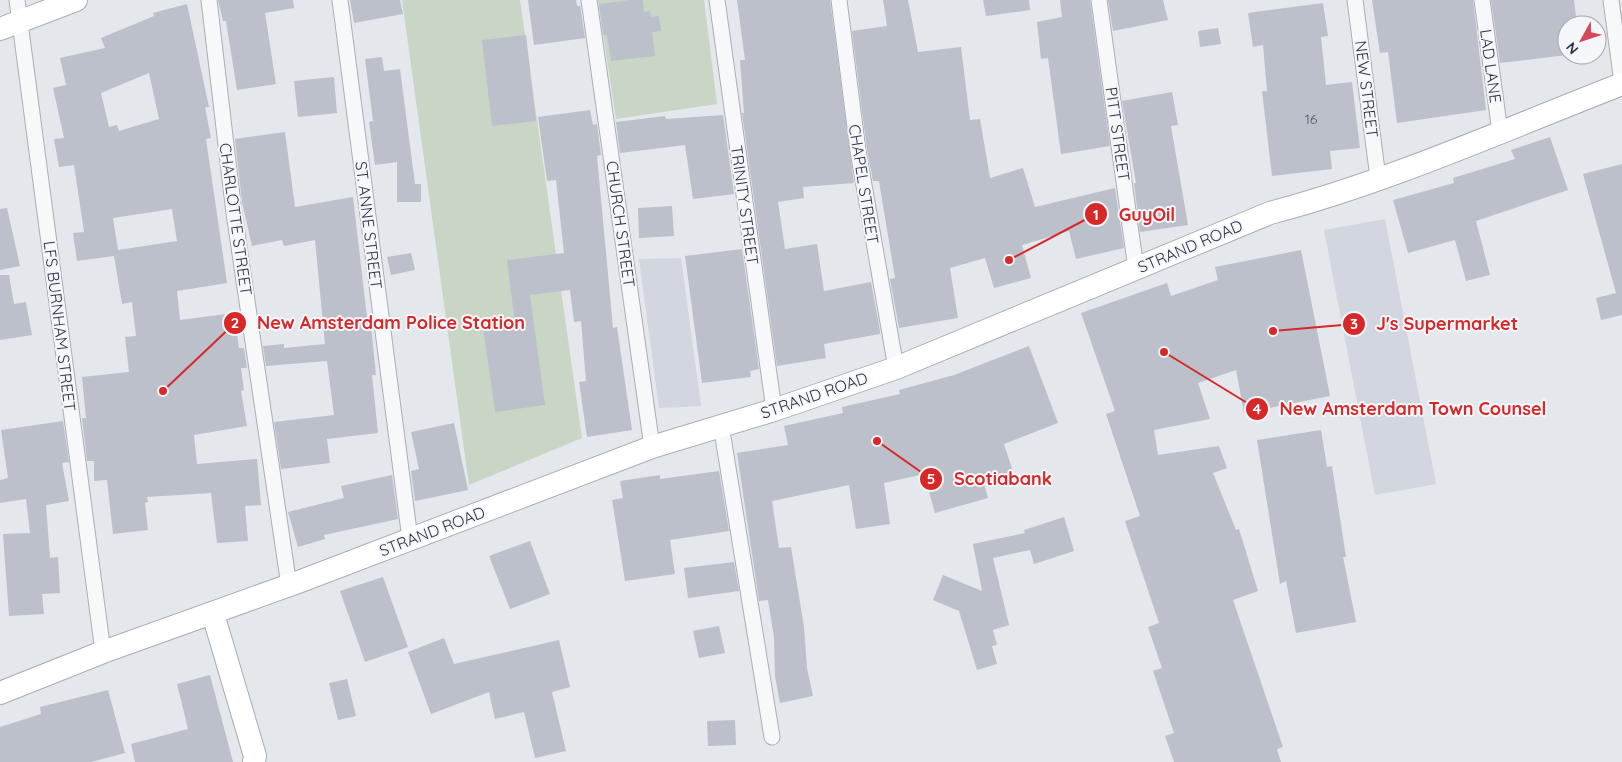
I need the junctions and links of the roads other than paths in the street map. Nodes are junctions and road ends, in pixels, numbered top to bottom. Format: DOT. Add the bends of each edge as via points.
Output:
graph roads {
  1 [pos="76,0"];
  2 [pos="209,0"];
  3 [pos="340,0"];
  4 [pos="589,0"];
  5 [pos="717,0"];
  6 [pos="839,0"];
  7 [pos="1100,0"];
  8 [pos="1355,0"];
  9 [pos="1482,0"];
  10 [pos="1611,0"];
  11 [pos="19,10"];
  12 [pos="0,29"];
  13 [pos="1622,83"];
  14 [pos="1500,132"];
  15 [pos="1378,178"];
  16 [pos="1136,268"];
  17 [pos="896,368"];
  18 [pos="774,410"];
  19 [pos="721,425"];
  20 [pos="652,447"];
  21 [pos="410,539"];
  22 [pos="289,586"];
  23 [pos="213,614"];
  24 [pos="103,652"];
  25 [pos="0,693"];
  26 [pos="772,737"];
  27 [pos="254,762"];
  1 -- 11 [label="street"];
  2 -- 22 [label="street, CHARLOTTE STREET" via="234,213"];
  3 -- 21 [label="street, ST. ANNE STREET"];
  4 -- 20 [label="street, CHURCH STREET"];
  5 -- 18 [label="street, TRINITY STREET"];
  6 -- 17 [label="street, CHAPEL STREET" via="858,151"];
  7 -- 16 [label="street, PITT STREET"];
  8 -- 15 [label="street, NEW STREET"];
  9 -- 14 [label="street, LAD LANE"];
  10 -- 13 [label="street"];
  11 -- 12 [label="street"];
  11 -- 24 [label="street, LFS BURNHAM STREET"];
  13 -- 14 [label="street, STRAND ROAD"];
  14 -- 15 [label="street, STRAND ROAD"];
  15 -- 16 [label="street, STRAND ROAD" via="1270,213"];
  16 -- 17 [label="street, STRAND ROAD"];
  17 -- 18 [label="street, STRAND ROAD"];
  18 -- 19 [label="street, STRAND ROAD"];
  19 -- 20 [label="street, STRAND ROAD"];
  19 -- 26 [label="street"];
  20 -- 21 [label="street, STRAND ROAD"];
  21 -- 22 [label="street, STRAND ROAD"];
  22 -- 23 [label="street, STRAND ROAD"];
  23 -- 24 [label="street, STRAND ROAD"];
  23 -- 27 [label="street" via="255,756"];
  24 -- 25 [label="street, STRAND ROAD"];
}
